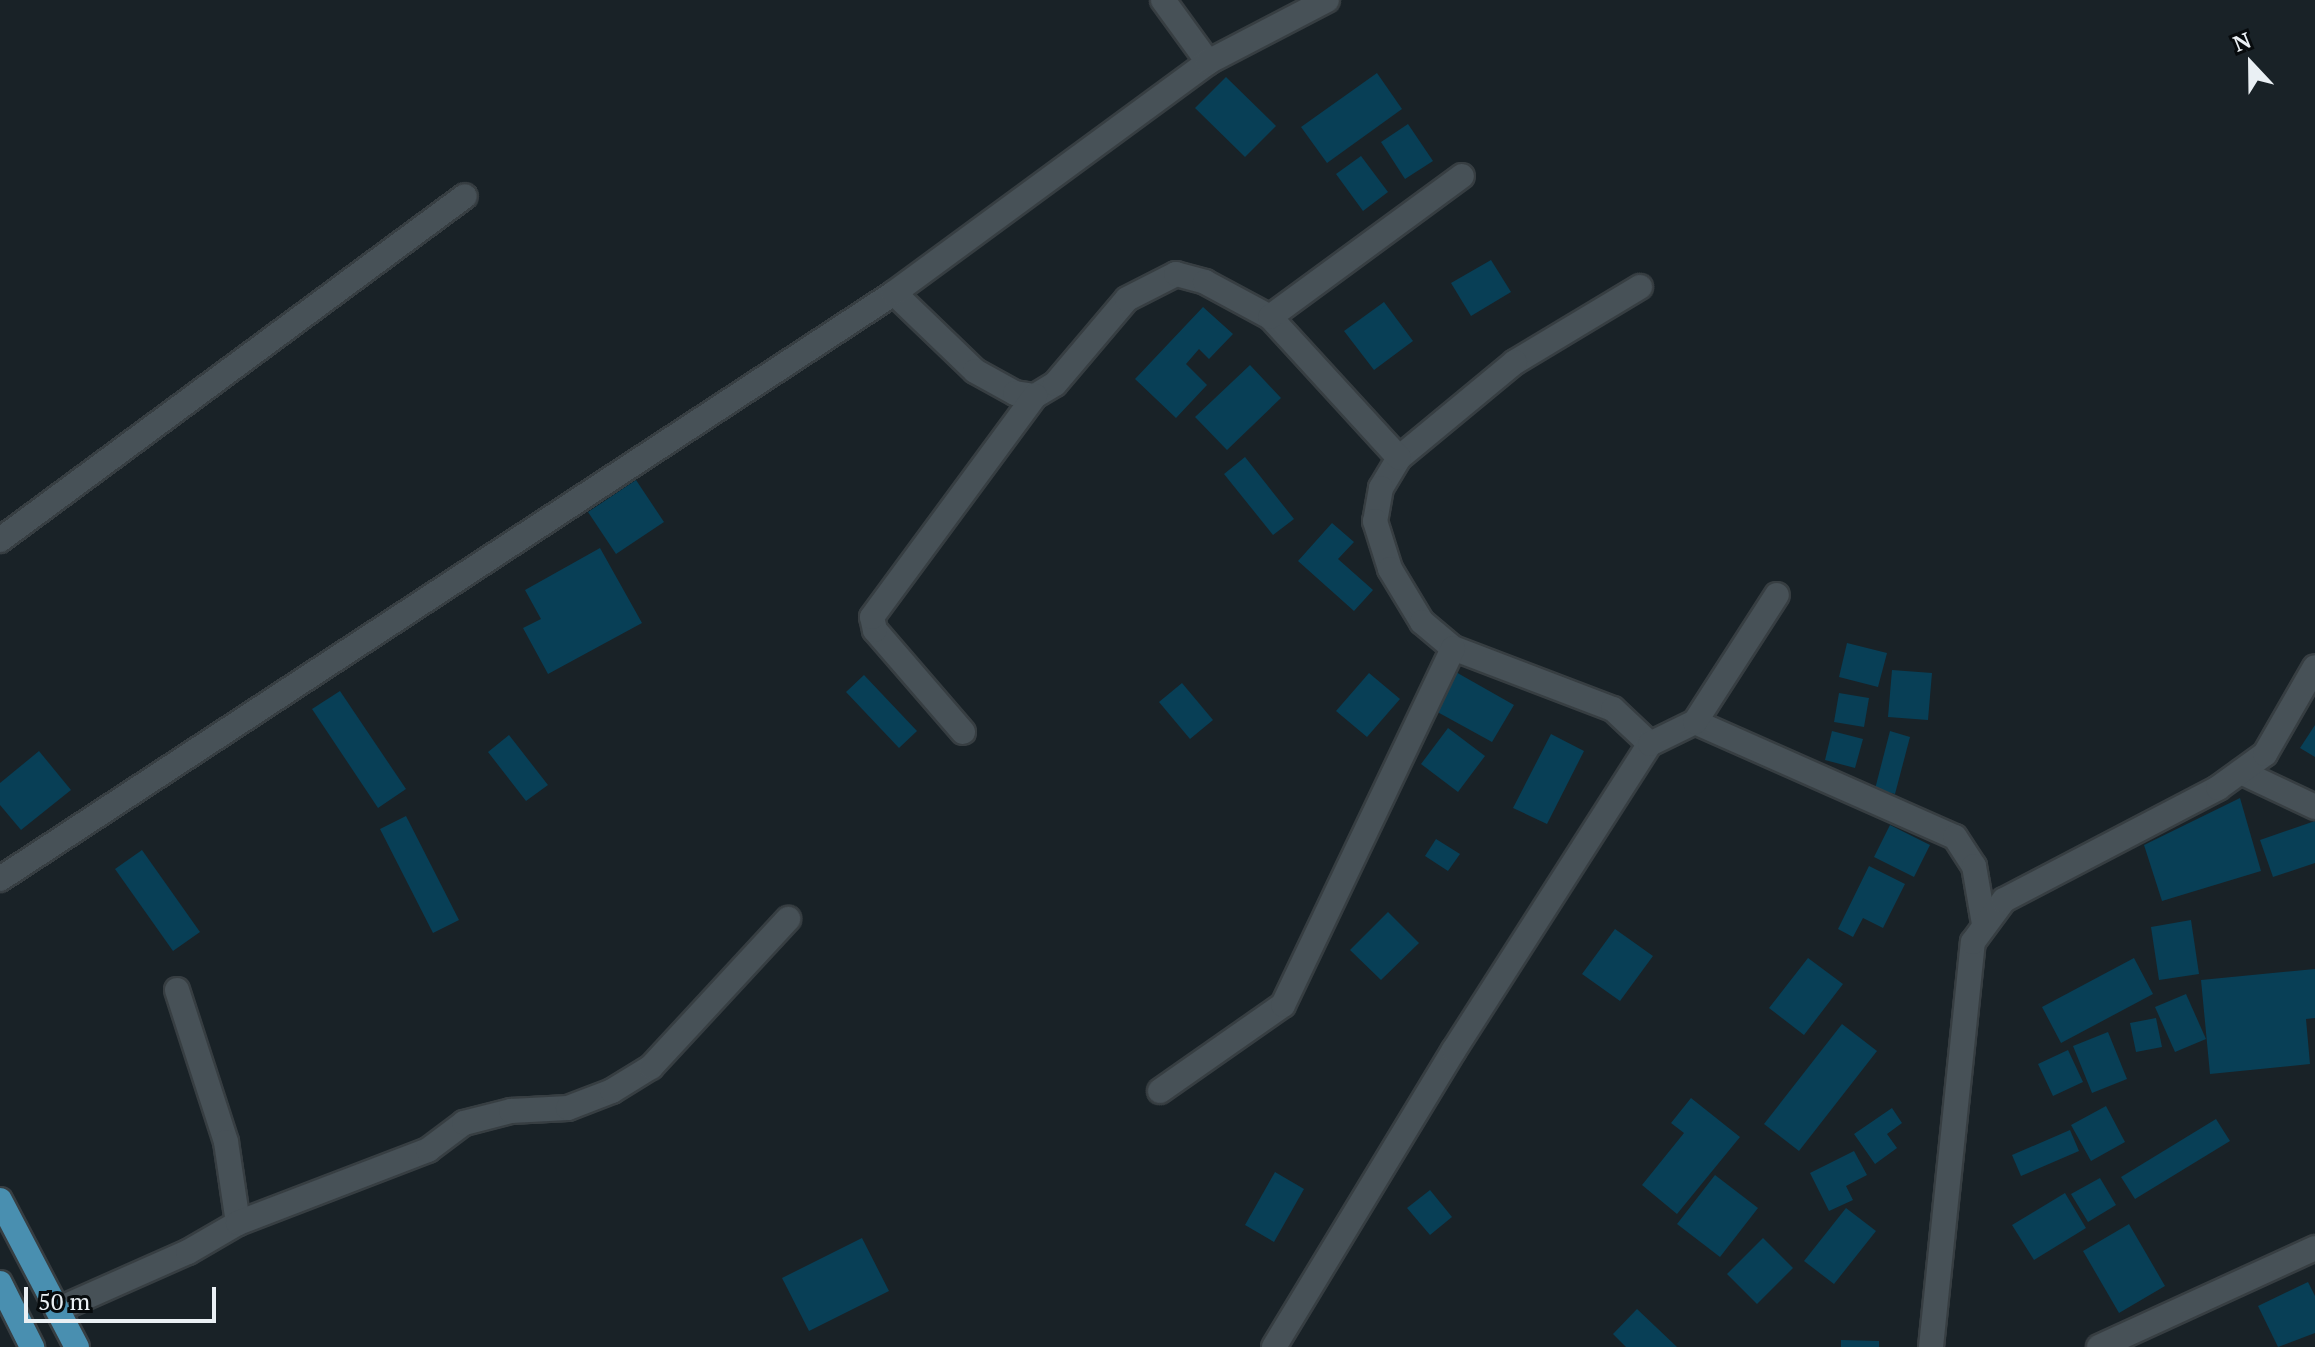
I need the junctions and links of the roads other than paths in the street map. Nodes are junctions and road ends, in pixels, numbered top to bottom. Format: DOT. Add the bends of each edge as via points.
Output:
graph roads {
  1 [pos="1163,0"];
  2 [pos="1327,0"];
  3 [pos="1208,62"];
  4 [pos="1462,176"];
  5 [pos="465,196"];
  6 [pos="1640,287"];
  7 [pos="894,293"];
  8 [pos="1270,317"];
  9 [pos="1035,396"];
  10 [pos="1399,458"];
  11 [pos="0,540"];
  12 [pos="1777,595"];
  13 [pos="1453,648"];
  14 [pos="2315,667"];
  15 [pos="1695,722"];
  16 [pos="963,732"];
  17 [pos="1650,744"];
  18 [pos="2241,772"];
  19 [pos="2315,807"];
  20 [pos="0,879"];
  21 [pos="788,919"];
  22 [pos="1984,924"];
  23 [pos="177,990"];
  24 [pos="1160,1091"];
  25 [pos="0,1200"];
  26 [pos="238,1223"];
  27 [pos="2315,1248"];
  28 [pos="0,1283"];
  29 [pos="57,1310"];
  30 [pos="32,1347"];
  31 [pos="77,1347"];
  32 [pos="1274,1347"];
  33 [pos="1931,1347"];
  34 [pos="2099,1347"];
  1 -- 3 [label="street"];
  2 -- 3 [label="street"];
  3 -- 7 [label="street"];
  4 -- 8 [label="street"];
  5 -- 11 [label="street"];
  6 -- 10 [label="street" via="1515,362"];
  7 -- 9 [label="street" via="975,371 1015,393"];
  7 -- 20 [label="street"];
  8 -- 9 [label="street" via="1205,282 1176,274 1166,277 1127,299 1055,384"];
  8 -- 10 [label="street"];
  9 -- 16 [label="street" via="872,617 875,630"];
  10 -- 13 [label="street" via="1381,488 1375,521 1390,569 1422,622"];
  12 -- 15 [label="street"];
  13 -- 17 [label="street" via="1613,709"];
  13 -- 24 [label="street" via="1283,1005"];
  14 -- 18 [label="street" via="2265,754"];
  15 -- 17 [label="street"];
  15 -- 22 [label="street" via="1955,837 1974,866"];
  17 -- 32 [label="street" via="1454,1050"];
  18 -- 19 [label="street"];
  18 -- 22 [label="street" via="2030,883 2004,900"];
  21 -- 26 [label="street" via="651,1067 612,1091 568,1108 487,1115 464,1123 428,1150"];
  22 -- 33 [label="street" via="1968,956"];
  23 -- 26 [label="street" via="226,1142"];
  25 -- 29 [label="main road"];
  26 -- 29 [label="street" via="188,1252"];
  27 -- 34 [label="street"];
  28 -- 30 [label="main road"];
  29 -- 31 [label="main road"];
}
